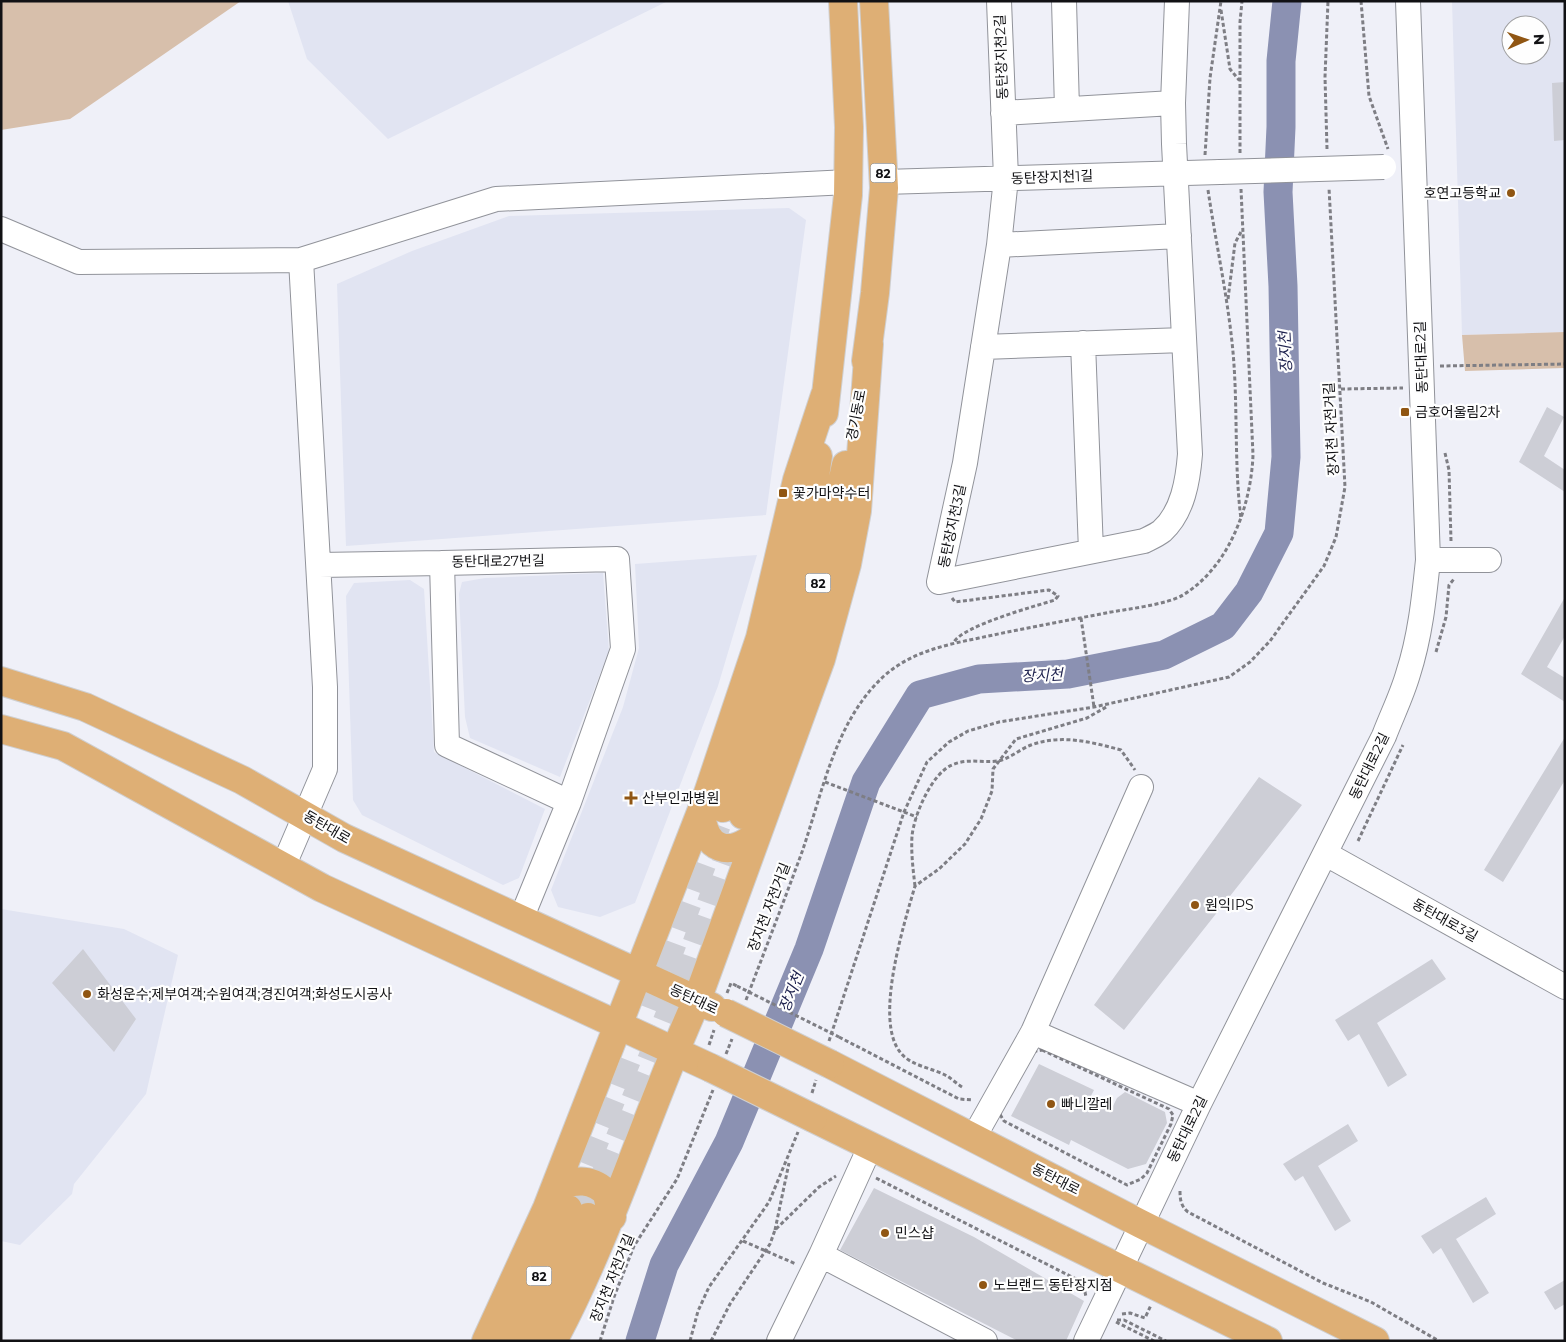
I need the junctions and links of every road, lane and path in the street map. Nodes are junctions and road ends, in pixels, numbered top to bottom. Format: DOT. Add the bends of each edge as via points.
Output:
graph roads {
  1 [pos="843,1"];
  2 [pos="874,1"];
  3 [pos="999,1"];
  4 [pos="1064,1"];
  5 [pos="1177,1"];
  6 [pos="1242,1"];
  7 [pos="1328,1"];
  8 [pos="1361,1"];
  9 [pos="1408,1"];
  10 [pos="1220,3"];
  11 [pos="1239,81"];
  12 [pos="1173,103"];
  13 [pos="1067,109"];
  14 [pos="1003,113"];
  15 [pos="1327,157"];
  16 [pos="1240,158"];
  17 [pos="1387,162"];
  18 [pos="1414,166"];
  19 [pos="1212,172"];
  20 [pos="1175,173"];
  21 [pos="1006,178"];
  22 [pos="848,182"];
  23 [pos="884,182"];
  24 [pos="1329,186"];
  25 [pos="1241,187"];
  26 [pos="1,229"];
  27 [pos="1242,230"];
  28 [pos="1179,236"];
  29 [pos="999,245"];
  30 [pos="302,260"];
  31 [pos="1227,302"];
  32 [pos="1184,340"];
  33 [pos="1083,343"];
  34 [pos="983,347"];
  35 [pos="1565,364"];
  36 [pos="1438,366"];
  37 [pos="1403,388"];
  38 [pos="1341,389"];
  39 [pos="1445,451"];
  40 [pos="1241,521"];
  41 [pos="1454,545"];
  42 [pos="1090,550"];
  43 [pos="1428,560"];
  44 [pos="1489,560"];
  45 [pos="442,563"];
  46 [pos="318,565"];
  47 [pos="939,582"];
  48 [pos="1082,618"];
  49 [pos="954,643"];
  50 [pos="1,681"];
  51 [pos="1113,703"];
  52 [pos="1094,707"];
  53 [pos="1,730"];
  54 [pos="998,762"];
  55 [pos="825,782"];
  56 [pos="1141,787"];
  57 [pos="569,802"];
  58 [pos="904,812"];
  59 [pos="305,815"];
  60 [pos="917,817"];
  61 [pos="731,818"];
  62 [pos="1326,854"];
  63 [pos="283,867"];
  64 [pos="915,886"];
  65 [pos="521,920"];
  66 [pos="638,973"];
  67 [pos="1565,987"];
  68 [pos="724,1013"];
  69 [pos="618,1025"];
  70 [pos="1033,1032"];
  71 [pos="674,1050"];
  72 [pos="825,1063"];
  73 [pos="713,1068"];
  74 [pos="962,1087"];
  75 [pos="975,1099"];
  76 [pos="1199,1104"];
  77 [pos="808,1114"];
  78 [pos="974,1137"];
  79 [pos="870,1147"];
  80 [pos="790,1157"];
  81 [pos="843,1171"];
  82 [pos="874,1177"];
  83 [pos="1127,1185"];
  84 [pos="1180,1191"];
  85 [pos="581,1207"];
  86 [pos="1115,1209"];
  87 [pos="1194,1216"];
  88 [pos="1141,1224"];
  89 [pos="775,1230"];
  90 [pos="743,1241"];
  91 [pos="1181,1243"];
  92 [pos="766,1251"];
  93 [pos="1093,1254"];
  94 [pos="821,1255"];
  95 [pos="798,1265"];
  96 [pos="1122,1268"];
  97 [pos="1080,1281"];
  98 [pos="1160,1287"];
  99 [pos="1085,1305"];
  100 [pos="1114,1321"];
  101 [pos="486,1341"];
  102 [pos="504,1341"];
  103 [pos="528,1341"];
  104 [pos="553,1341"];
  105 [pos="600,1341"];
  106 [pos="690,1341"];
  107 [pos="711,1341"];
  108 [pos="779,1341"];
  109 [pos="986,1341"];
  110 [pos="1086,1341"];
  111 [pos="1154,1341"];
  112 [pos="1166,1341"];
  113 [pos="1268,1341"];
  114 [pos="1375,1341"];
  115 [pos="1439,1341"];
  1 -- 22 [label="main road" via="849,127"];
  2 -- 23 [label="main road, 82"];
  3 -- 14 [label="street, 동탄장지천2길"];
  4 -- 13 [label="street"];
  5 -- 12 [label="street"];
  6 -- 11 [label="path"];
  7 -- 15 [label="path" via="1325,77"];
  8 -- 17 [label="path" via="1369,96"];
  9 -- 18 [label="street, 동탄대로2길"];
  10 -- 11 [label="path" via="1230,69"];
  10 -- 19 [label="path" via="1210,78"];
  11 -- 16 [label="path"];
  12 -- 13 [label="street, 동탄장지천2길"];
  12 -- 20 [label="street"];
  13 -- 14 [label="street, 동탄장지천2길"];
  14 -- 21 [label="street, 동탄장지천2길"];
  17 -- 18 [label="street"];
  17 -- 19 [label="street, 동탄장지천1길, bridge"];
  18 -- 43 [label="street, 동탄대로2길"];
  19 -- 20 [label="street, 동탄장지천1길"];
  19 -- 31 [label="path"];
  20 -- 21 [label="street, 동탄장지천1길"];
  20 -- 28 [label="street, 동탄장지천3길"];
  21 -- 23 [label="street, 동탄장지천1길"];
  21 -- 29 [label="street, 동탄장지천3길"];
  22 -- 30 [label="street" via="496,199"];
  22 -- 61 [label="main road" via="826,395 797,480 760,638"];
  23 -- 61 [label="main road, 82" via="857,511 847,564 821,659"];
  24 -- 38 [label="path, 장지천 자전거길"];
  25 -- 27 [label="path, 장지천 자전거길"];
  26 -- 30 [label="street" via="79,262"];
  27 -- 31 [label="path" via="1235,242"];
  27 -- 40 [label="path, 장지천 자전거길" via="1253,455 1252,482"];
  28 -- 29 [label="street"];
  28 -- 32 [label="street, 동탄장지천3길"];
  29 -- 34 [label="street, 동탄장지천3길"];
  30 -- 46 [label="street"];
  31 -- 40 [label="path" via="1237,406"];
  32 -- 33 [label="street"];
  32 -- 42 [label="street, 동탄장지천3길" via="1190,454 1187,483 1177,510 1162,531 1144,541"];
  33 -- 34 [label="street"];
  33 -- 42 [label="street"];
  34 -- 47 [label="street, 동탄장지천3길" via="965,463"];
  35 -- 36 [label="path"];
  37 -- 38 [label="path"];
  38 -- 51 [label="path, 장지천 자전거길" via="1345,488 1342,514 1324,566 1286,621 1250,662 1229,677"];
  39 -- 41 [label="path" via="1449,470 1450,536"];
  40 -- 48 [label="path, 장지천 자전거길" via="1225,550 1201,582 1182,596"];
  42 -- 47 [label="street, 동탄장지천3길"];
  43 -- 44 [label="street"];
  43 -- 62 [label="street, 동탄대로2길" via="1424,604 1408,675 1384,736"];
  45 -- 46 [label="street"];
  45 -- 57 [label="street, 동탄대로27번길" via="447,744"];
  45 -- 57 [label="street, 동탄대로27번길" via="617,559 623,649"];
  46 -- 59 [label="street" via="325,686 325,769"];
  47 -- 49 [label="path" via="955,602 1049,590 1058,596 1055,600 979,627 957,638"];
  48 -- 49 [label="path, 장지천 자전거길"];
  48 -- 52 [label="path"];
  49 -- 55 [label="path, 장지천 자전거길" via="902,662 868,693 836,746"];
  50 -- 59 [label="main road, 동탄대로" via="85,707 242,780"];
  51 -- 52 [label="path, 장지천 자전거길"];
  51 -- 54 [label="path" via="1086,718 1016,739"];
  52 -- 58 [label="path, 장지천 자전거길" via="999,722 968,731 949,742 927,762"];
  53 -- 63 [label="main road" via="62,746"];
  54 -- 56 [label="path" via="1032,744 1073,739 1097,743 1121,750 1133,765"];
  54 -- 60 [label="path" via="970,759 951,765 941,772 930,788"];
  54 -- 64 [label="path" via="993,769 992,791 981,819 965,844"];
  55 -- 58 [label="path"];
  55 -- 68 [label="path, 장지천 자전거길" via="802,852"];
  56 -- 70 [label="street"];
  57 -- 65 [label="street, 동탄대로27번길"];
  58 -- 60 [label="path"];
  58 -- 72 [label="path, 장지천 자전거길"];
  59 -- 63 [label="street"];
  59 -- 65 [label="main road, 동탄대로" via="344,838"];
  60 -- 64 [label="path" via="912,844"];
  61 -- 66 [label="main road"];
  61 -- 68 [label="main road"];
  62 -- 67 [label="street, 동탄대로3길"];
  62 -- 76 [label="street, 동탄대로2길"];
  63 -- 69 [label="main road"];
  64 -- 74 [label="path" via="898,951 888,1015 891,1034 900,1053"];
  65 -- 66 [label="main road, 동탄대로"];
  66 -- 68 [label="main road, 동탄대로"];
  66 -- 69 [label="main road"];
  68 -- 71 [label="main road"];
  68 -- 72 [label="main road, 동탄대로, bridge"];
  68 -- 73 [label="path"];
  68 -- 73 [label="path, 장지천 자전거길"];
  68 -- 75 [label="path, bridge" via="731,983 959,1099"];
  69 -- 71 [label="main road"];
  69 -- 85 [label="main road"];
  70 -- 76 [label="street"];
  70 -- 78 [label="street"];
  71 -- 73 [label="main road"];
  71 -- 85 [label="main road"];
  72 -- 77 [label="path, 장지천 자전거길"];
  72 -- 78 [label="main road, 동탄대로"];
  73 -- 77 [label="main road, bridge"];
  73 -- 105 [label="path, 장지천 자전거길" via="677,1179 634,1246"];
  76 -- 88 [label="street, 동탄대로2길"];
  77 -- 79 [label="main road"];
  77 -- 80 [label="path, 장지천 자전거길"];
  78 -- 86 [label="main road, 동탄대로"];
  79 -- 93 [label="main road"];
  79 -- 94 [label="street"];
  80 -- 89 [label="path"];
  80 -- 90 [label="path, 장지천 자전거길" via="769,1202"];
  81 -- 89 [label="path" via="819,1187"];
  82 -- 97 [label="path"];
  83 -- 83 [label="path" via="1147,1173 1174,1115 1169,1109 1042,1050 1030,1052 998,1112 1004,1121"];
  83 -- 86 [label="path"];
  84 -- 87 [label="path" via="1183,1207"];
  85 -- 101 [label="main road"];
  85 -- 102 [label="main road, 82" via="543,1268"];
  85 -- 103 [label="main road, 82"];
  85 -- 104 [label="main road"];
  86 -- 88 [label="main road, 동탄대로"];
  87 -- 91 [label="path"];
  87 -- 115 [label="path" via="1323,1283 1371,1302"];
  88 -- 91 [label="main road, 동탄대로"];
  88 -- 96 [label="street, 동탄대로2길"];
  89 -- 92 [label="path"];
  90 -- 92 [label="path"];
  90 -- 106 [label="path, 장지천 자전거길" via="709,1287"];
  91 -- 114 [label="main road, 동탄대로"];
  92 -- 95 [label="path"];
  92 -- 107 [label="path" via="730,1304"];
  93 -- 96 [label="main road"];
  93 -- 97 [label="path"];
  94 -- 108 [label="street"];
  94 -- 109 [label="street"];
  96 -- 98 [label="main road"];
  96 -- 110 [label="street, 동탄대로2길"];
  97 -- 99 [label="path"];
  98 -- 100 [label="path" via="1145,1318 1123,1313"];
  98 -- 113 [label="main road"];
  100 -- 111 [label="path"];
  100 -- 112 [label="path" via="1124,1320"];
}
